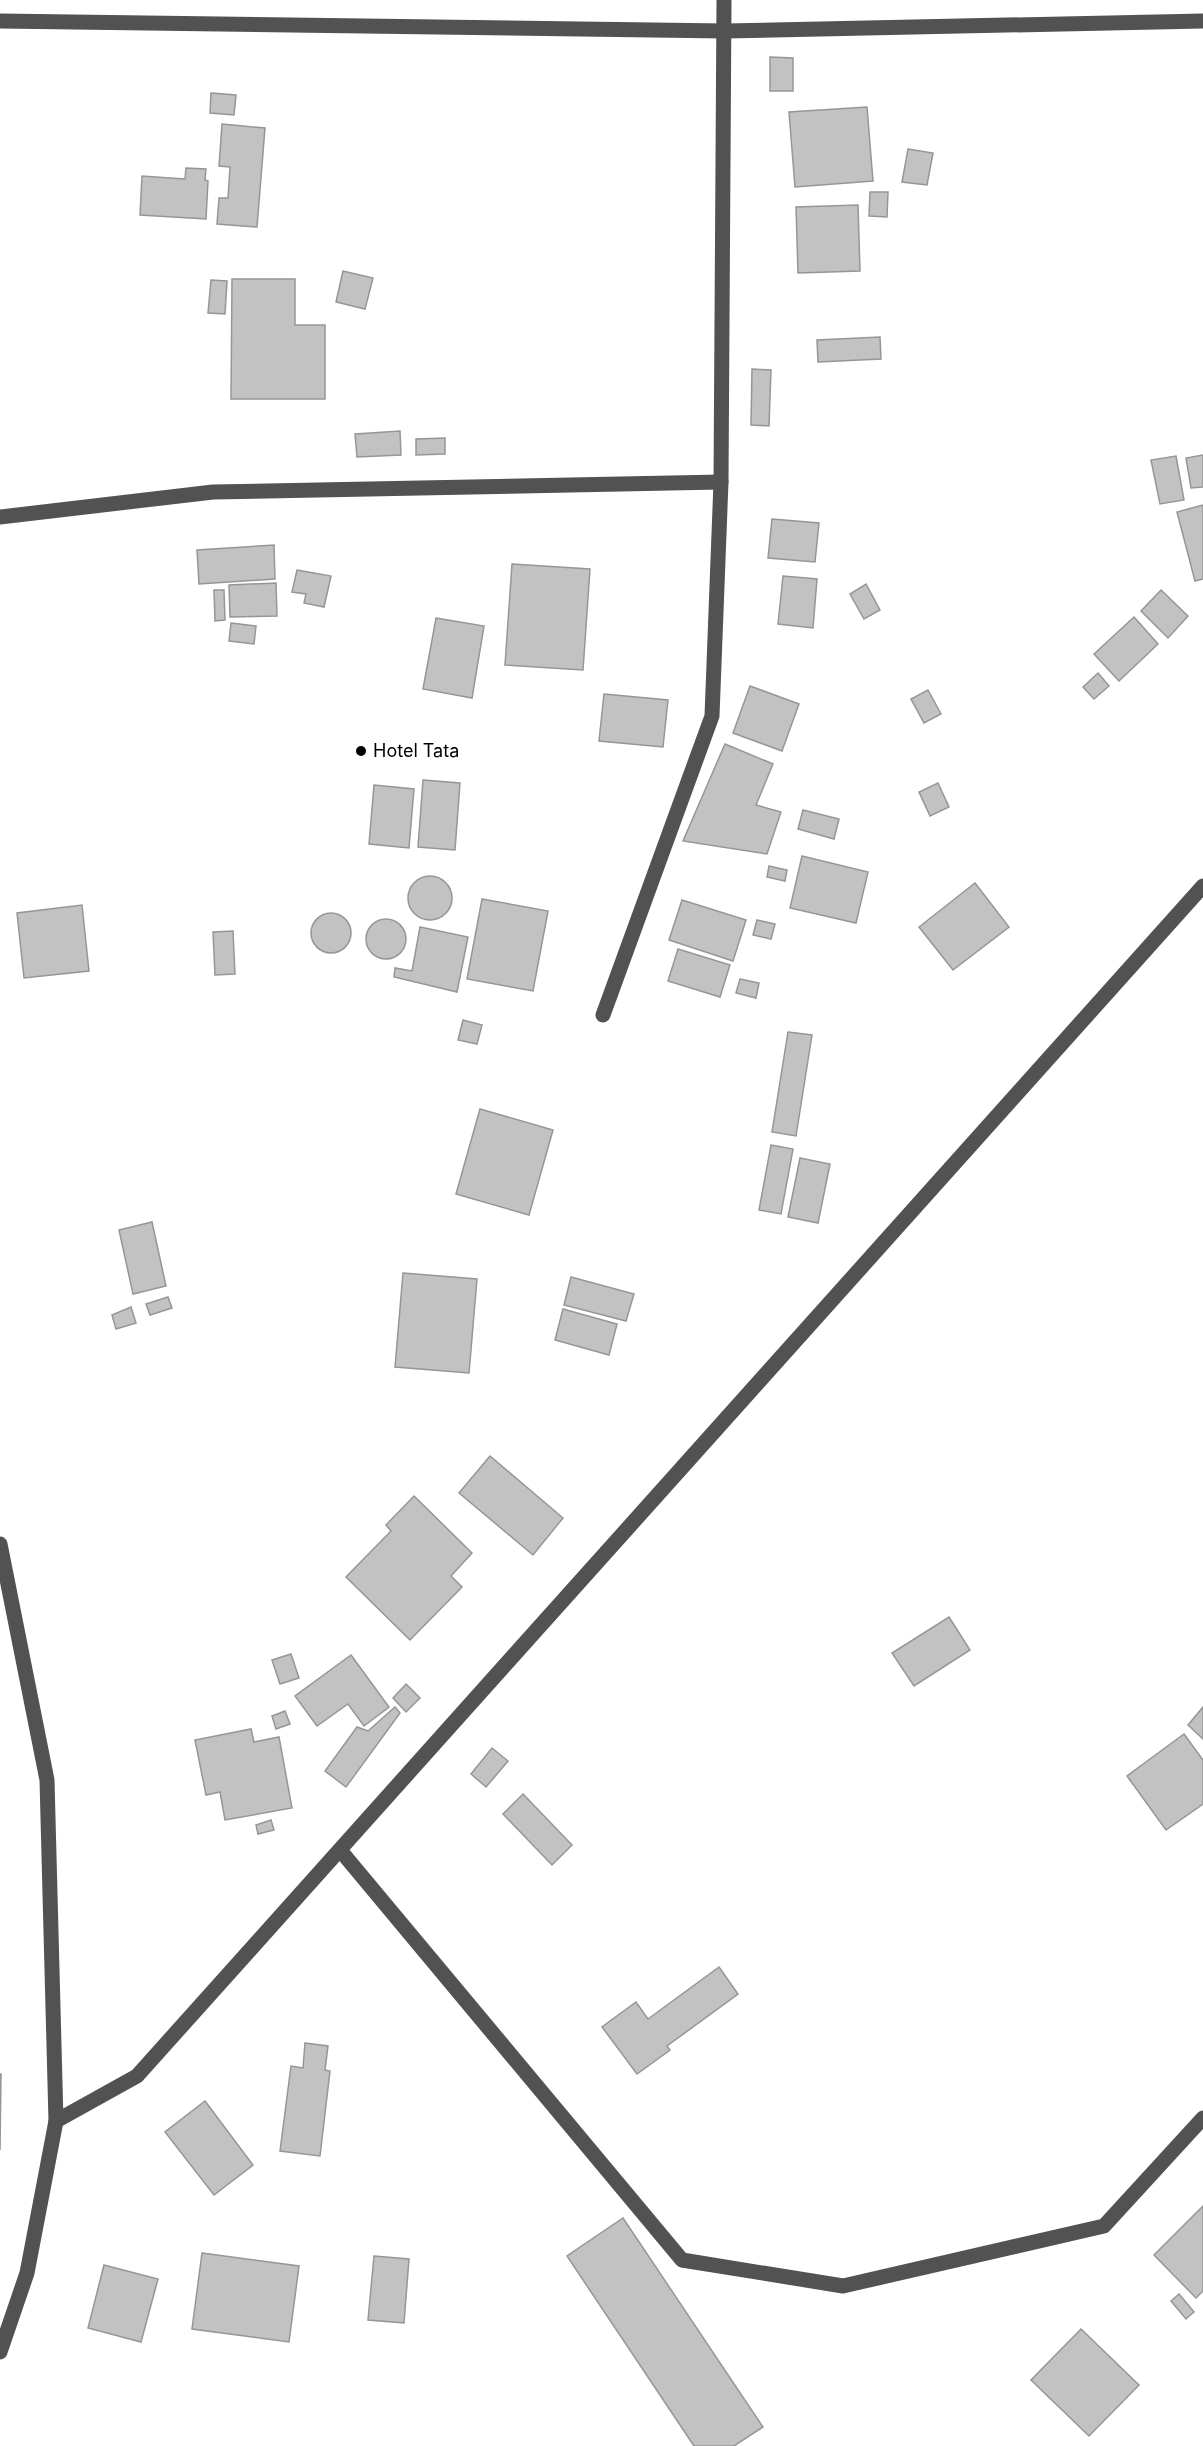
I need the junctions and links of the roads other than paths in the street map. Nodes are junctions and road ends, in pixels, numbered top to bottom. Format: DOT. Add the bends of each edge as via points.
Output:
graph roads {
  1 [pos="724,0"];
  2 [pos="0,21"];
  3 [pos="1203,21"];
  4 [pos="725,31"];
  5 [pos="721,482"];
  6 [pos="0,517"];
  7 [pos="1203,886"];
  8 [pos="603,1015"];
  9 [pos="0,1544"];
  10 [pos="339,1850"];
  11 [pos="1203,2118"];
  12 [pos="56,2121"];
  13 [pos="0,2352"];
  1 -- 4 [label="street"];
  2 -- 4 [label="street"];
  3 -- 4 [label="street"];
  4 -- 5 [label="street"];
  5 -- 6 [label="street" via="213,492"];
  5 -- 8 [label="street" via="712,716"];
  7 -- 10 [label="street"];
  9 -- 12 [label="street" via="47,1780"];
  10 -- 11 [label="street" via="682,2260 843,2286 1104,2226"];
  10 -- 12 [label="street" via="137,2076"];
  12 -- 13 [label="street" via="27,2273"];
}
